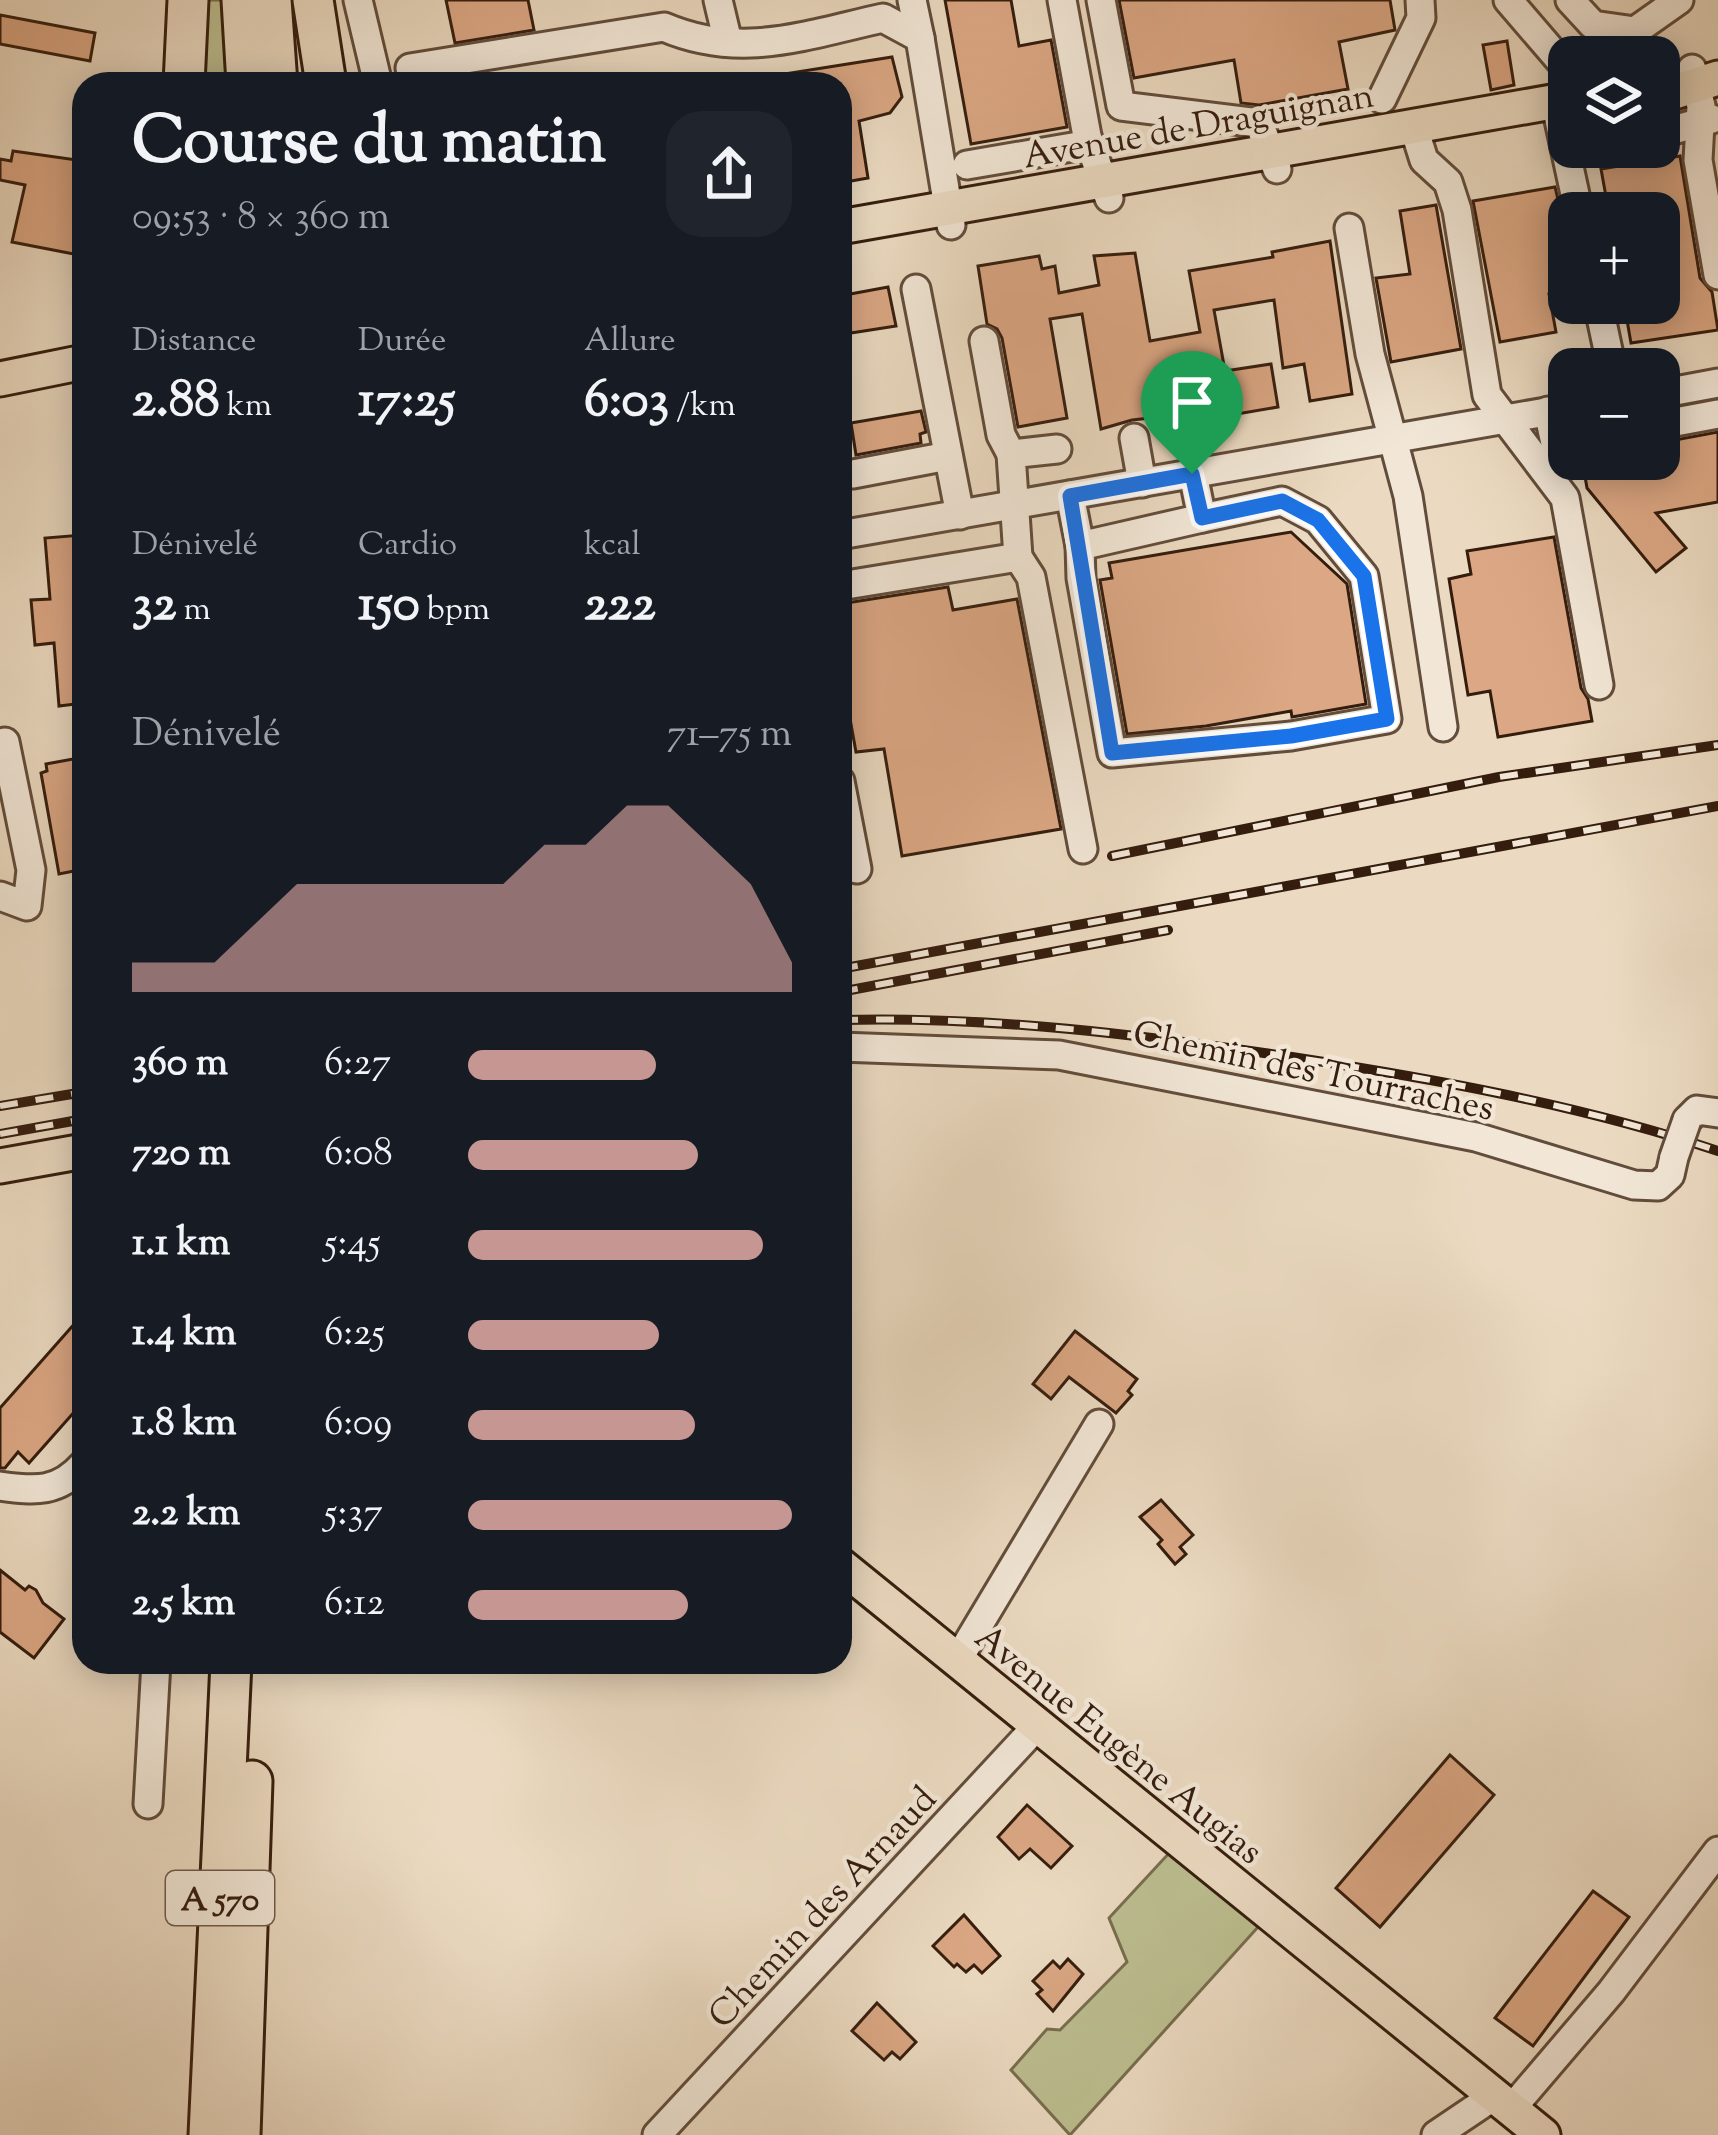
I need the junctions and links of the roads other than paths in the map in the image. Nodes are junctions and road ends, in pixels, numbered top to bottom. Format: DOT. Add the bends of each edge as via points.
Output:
graph roads {
  1 [pos="188,0"];
  2 [pos="242,0"];
  3 [pos="271,0"];
  4 [pos="313,0"];
  5 [pos="358,0"];
  6 [pos="718,0"];
  7 [pos="912,0"];
  8 [pos="1062,0"];
  9 [pos="1101,0"];
  10 [pos="1420,0"];
  11 [pos="1508,0"];
  12 [pos="1570,0"];
  13 [pos="1679,0"];
  14 [pos="920,38"];
  15 [pos="728,42"];
  16 [pos="1548,46"];
  17 [pos="410,68"];
  18 [pos="185,72"];
  19 [pos="246,72"];
  20 [pos="276,72"];
  21 [pos="324,72"];
  22 [pos="375,72"];
  23 [pos="1697,74"];
  24 [pos="1382,99"];
  25 [pos="1548,116"];
  26 [pos="1709,121"];
  27 [pos="1416,134"];
  28 [pos="1090,144"];
  29 [pos="1274,160"];
  30 [pos="967,165"];
  31 [pos="1106,190"];
  32 [pos="950,217"];
  33 [pos="852,225"];
  34 [pos="1349,228"];
  35 [pos="852,243"];
  36 [pos="1718,275"];
  37 [pos="916,289"];
  38 [pos="984,341"];
  39 [pos="72,364"];
  40 [pos="0,379"];
  41 [pos="1718,383"];
  42 [pos="72,384"];
  43 [pos="1680,390"];
  44 [pos="0,397"];
  45 [pos="1548,411"];
  46 [pos="1718,414"];
  47 [pos="1501,418"];
  48 [pos="1680,420"];
  49 [pos="1134,438"];
  50 [pos="1394,439"];
  51 [pos="1057,448"];
  52 [pos="1011,454"];
  53 [pos="948,456"];
  54 [pos="854,474"];
  55 [pos="1192,474"];
  56 [pos="1142,483"];
  57 [pos="1070,496"];
  58 [pos="1016,505"];
  59 [pos="960,514"];
  60 [pos="1202,518"];
  61 [pos="852,533"];
  62 [pos="1080,546"];
  63 [pos="1018,557"];
  64 [pos="852,584"];
  65 [pos="1599,686"];
  66 [pos="1443,727"];
  67 [pos="0,743"];
  68 [pos="852,844"];
  69 [pos="1083,849"];
  70 [pos="857,869"];
  71 [pos="0,896"];
  72 [pos="852,1047"];
  73 [pos="1718,1113"];
  74 [pos="72,1152"];
  75 [pos="0,1166"];
  76 [pos="1099,1424"];
  77 [pos="72,1478"];
  78 [pos="0,1486"];
  79 [pos="852,1575"];
  80 [pos="957,1661"];
  81 [pos="155,1674"];
  82 [pos="230,1674"];
  83 [pos="258,1674"];
  84 [pos="1037,1726"];
  85 [pos="148,1804"];
  86 [pos="1718,1850"];
  87 [pos="1502,2100"];
  88 [pos="208,2135"];
  89 [pos="240,2135"];
  90 [pos="657,2135"];
  91 [pos="1436,2135"];
  92 [pos="1544,2135"];
  1 -- 18 [label="highway"];
  2 -- 19 [label="highway"];
  3 -- 20 [label="highway"];
  4 -- 21 [label="highway"];
  5 -- 22 [label="street"];
  6 -- 15 [label="street"];
  7 -- 14 [label="street"];
  8 -- 28 [label="street"];
  9 -- 29 [label="street" via="1121,106 1259,123"];
  10 -- 24 [label="street" via="1421,17"];
  11 -- 16 [label="street"];
  12 -- 13 [label="street" via="1593,26 1636,32"];
  14 -- 15 [label="street" via="883,18 756,46"];
  14 -- 32 [label="street"];
  15 -- 17 [label="street" via="664,27"];
  23 -- 26 [label="street"];
  25 -- 27 [label="main road, Avenue de Draguignan"];
  26 -- 36 [label="street" via="1699,160"];
  27 -- 29 [label="main road, Avenue de Draguignan"];
  27 -- 47 [label="street" via="1457,210 1486,395"];
  28 -- 30 [label="street"];
  28 -- 31 [label="street"];
  29 -- 31 [label="main road, Avenue de Draguignan"];
  31 -- 32 [label="main road, Avenue de Draguignan"];
  32 -- 33 [label="main road, Avenue de Draguignan"];
  32 -- 35 [label="main road, Avenue de Draguignan"];
  34 -- 50 [label="street"];
  37 -- 53 [label="street"];
  38 -- 52 [label="street"];
  39 -- 40 [label="main road"];
  41 -- 43 [label="street"];
  42 -- 44 [label="main road"];
  45 -- 47 [label="street"];
  46 -- 48 [label="street"];
  47 -- 50 [label="street"];
  47 -- 65 [label="street" via="1565,498"];
  49 -- 56 [label="street"];
  50 -- 55 [label="street"];
  50 -- 66 [label="street"];
  51 -- 52 [label="street"];
  52 -- 58 [label="street"];
  53 -- 54 [label="street"];
  53 -- 59 [label="street"];
  55 -- 56 [label="street"];
  55 -- 60 [label="street"];
  56 -- 57 [label="street"];
  57 -- 58 [label="street"];
  57 -- 62 [label="street"];
  58 -- 59 [label="street"];
  58 -- 63 [label="street"];
  59 -- 61 [label="street"];
  60 -- 62 [label="street"];
  60 -- 62 [label="street" via="1282,501 1318,520 1364,576 1387,719 1112,753"];
  63 -- 64 [label="street"];
  63 -- 69 [label="street" via="1030,577"];
  67 -- 71 [label="street" via="31,870 27,906"];
  68 -- 70 [label="street"];
  72 -- 73 [label="street, Chemin des Tourraches, bridge" via="1059,1054 1476,1137 1634,1185 1658,1186 1670,1175 1687,1120 1697,1110"];
  74 -- 75 [label="main road"];
  76 -- 80 [label="street"];
  77 -- 78 [label="street" via="47,1491"];
  79 -- 80 [label="main road, Avenue Eugène Augias"];
  80 -- 84 [label="main road, Avenue Eugène Augias"];
  81 -- 85 [label="street"];
  82 -- 88 [label="highway, A 570"];
  83 -- 89 [label="highway, A 570"];
  84 -- 87 [label="main road, Avenue Eugène Augias"];
  84 -- 90 [label="street, Chemin des Arnaud"];
  86 -- 87 [label="street" via="1611,1992"];
  87 -- 91 [label="street"];
  87 -- 92 [label="main road, Avenue Eugène Augias"];
}
